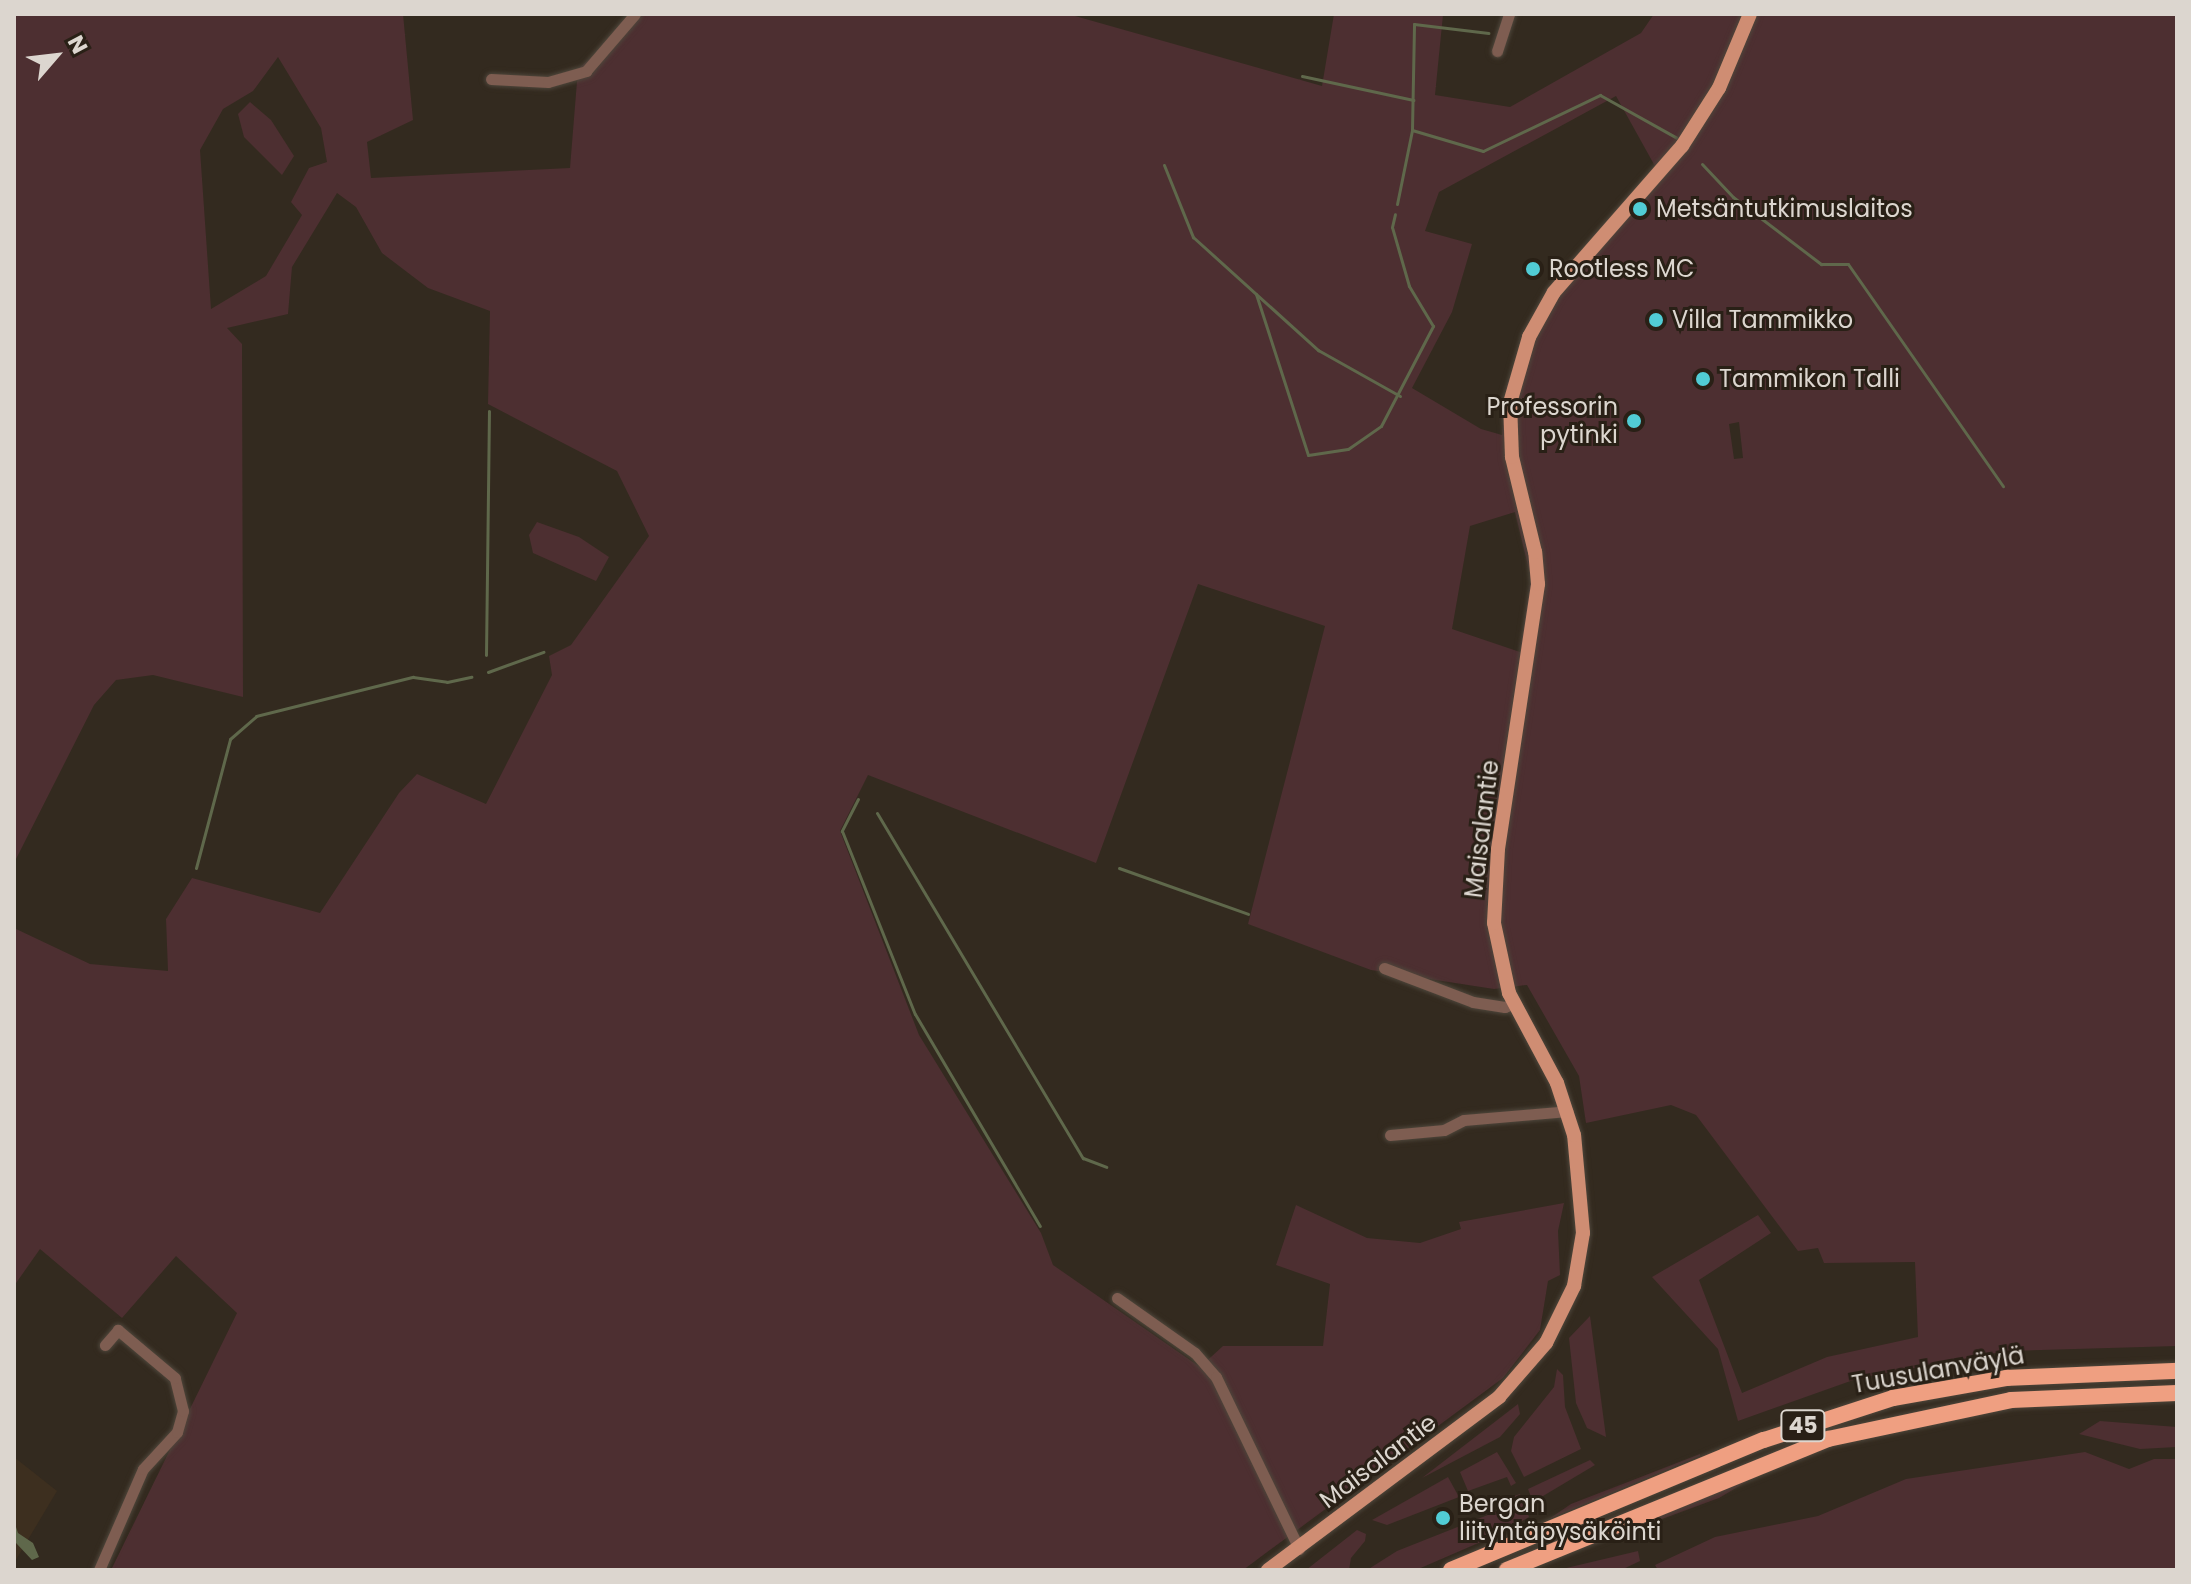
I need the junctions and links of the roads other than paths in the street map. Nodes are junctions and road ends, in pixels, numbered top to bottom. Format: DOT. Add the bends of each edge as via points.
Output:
graph roads {
  1 [pos="635,14"];
  2 [pos="1509,14"];
  3 [pos="1750,14"];
  4 [pos="1497,51"];
  5 [pos="491,79"];
  6 [pos="1384,968"];
  7 [pos="1514,1003"];
  8 [pos="1568,1111"];
  9 [pos="1390,1135"];
  10 [pos="1117,1298"];
  11 [pos="105,1345"];
  12 [pos="2177,1371"];
  13 [pos="2177,1393"];
  14 [pos="1299,1549"];
  15 [pos="99,1570"];
  16 [pos="1268,1570"];
  17 [pos="1451,1570"];
  18 [pos="1507,1570"];
  1 -- 5 [label="street" via="586,71 548,82"];
  2 -- 4 [label="street"];
  3 -- 7 [label="main road, Maisalantie" via="1719,88 1698,122 1655,180 1595,240 1554,292 1514,379 1512,457 1538,584 1494,893 1497,950"];
  6 -- 7 [label="street" via="1473,1002 1505,1007"];
  7 -- 8 [label="main road, Maisalantie"];
  8 -- 9 [label="street" via="1464,1120 1444,1130"];
  8 -- 14 [label="main road, Maisalantie" via="1580,1173 1583,1233 1574,1286 1546,1343 1499,1397"];
  10 -- 14 [label="street" via="1195,1353 1216,1377"];
  11 -- 15 [label="street" via="118,1330 175,1378 183,1395 177,1432 143,1469"];
  12 -- 17 [label="highway, Tuusulanväylä / 45" via="2007,1378 1893,1398 1764,1440"];
  13 -- 18 [label="highway, Tuusulanväylä / 45" via="2011,1400 1828,1439"];
  14 -- 16 [label="main road, Maisalantie"];
}
